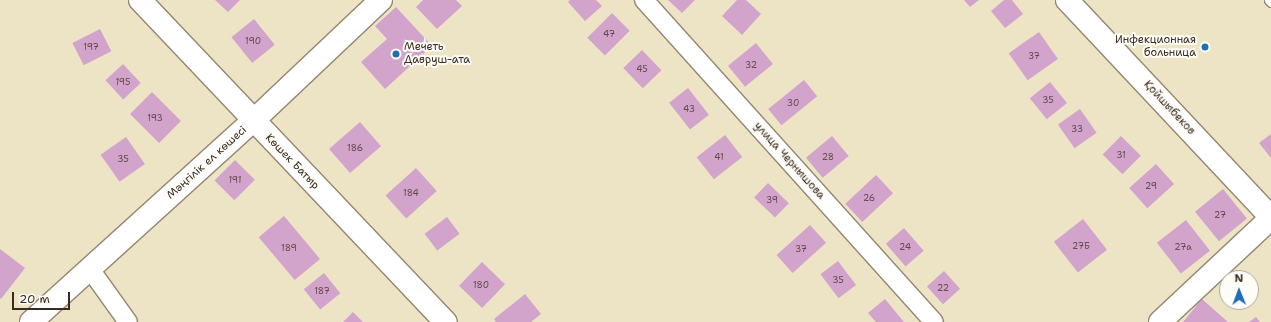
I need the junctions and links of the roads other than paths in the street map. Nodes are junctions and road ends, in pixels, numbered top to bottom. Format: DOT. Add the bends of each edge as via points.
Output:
graph roads {
  1 [pos="140,0"];
  2 [pos="381,0"];
  3 [pos="644,0"];
  4 [pos="1067,0"];
  5 [pos="253,121"];
  6 [pos="1271,217"];
  7 [pos="90,269"];
  8 [pos="31,322"];
  9 [pos="128,322"];
  10 [pos="446,322"];
  11 [pos="934,322"];
  12 [pos="1160,322"];
  1 -- 5 [label="street, Көшек Батыр"];
  2 -- 5 [label="street, Мәңгілік ел көшесі"];
  3 -- 11 [label="street, улица Чернышова"];
  4 -- 6 [label="street, Қойшыбеков"];
  5 -- 7 [label="street, Мәңгілік ел көшесі"];
  5 -- 10 [label="street, Көшек Батыр"];
  6 -- 12 [label="street"];
  7 -- 8 [label="street, Мәңгілік ел көшесі"];
  7 -- 9 [label="street"];
}
